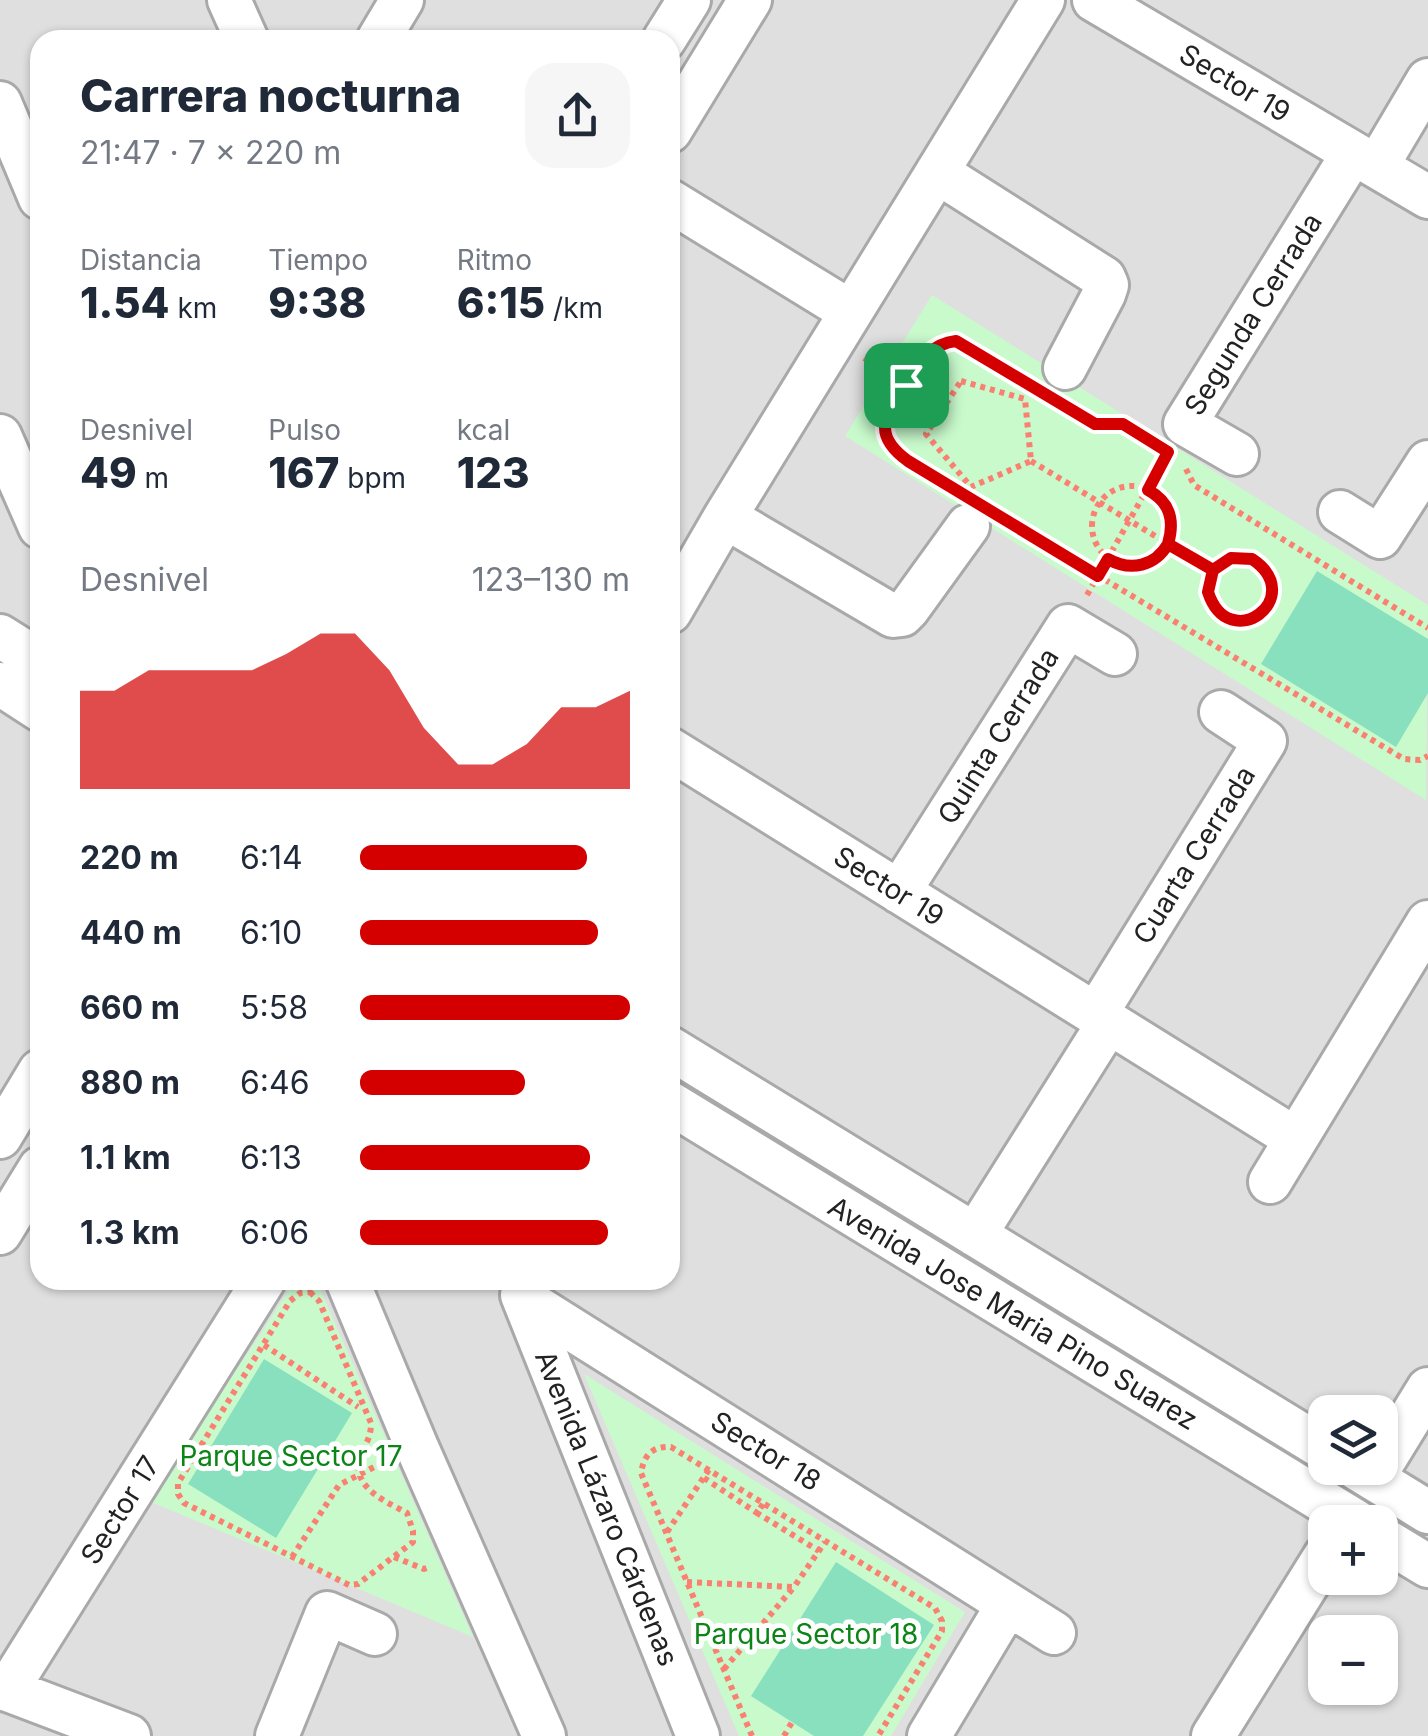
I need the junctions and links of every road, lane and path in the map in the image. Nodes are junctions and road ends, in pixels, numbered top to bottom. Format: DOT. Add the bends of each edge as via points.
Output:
graph roads {
  1 [pos="229,0"];
  2 [pos="402,0"];
  3 [pos="750,0"];
  4 [pos="1043,0"];
  5 [pos="1094,0"];
  6 [pos="687,1"];
  7 [pos="242,30"];
  8 [pos="384,30"];
  9 [pos="670,30"];
  10 [pos="1428,80"];
  11 [pos="0,102"];
  12 [pos="680,115"];
  13 [pos="1365,159"];
  14 [pos="937,172"];
  15 [pos="30,174"];
  16 [pos="1428,196"];
  17 [pos="680,208"];
  18 [pos="843,325"];
  19 [pos="906,385"];
  20 [pos="1054,386"];
  21 [pos="942,410"];
  22 [pos="0,436"];
  23 [pos="1168,452"];
  24 [pos="1236,454"];
  25 [pos="1032,461"];
  26 [pos="1428,462"];
  27 [pos="1148,490"];
  28 [pos="1099,502"];
  29 [pos="30,504"];
  30 [pos="1340,512"];
  31 [pos="977,513"];
  32 [pos="725,517"];
  33 [pos="1130,520"];
  34 [pos="1168,544"];
  35 [pos="1108,559"];
  36 [pos="1213,570"];
  37 [pos="1098,576"];
  38 [pos="680,595"];
  39 [pos="1068,626"];
  40 [pos="1428,628"];
  41 [pos="1115,654"];
  42 [pos="0,684"];
  43 [pos="30,704"];
  44 [pos="1221,712"];
  45 [pos="680,755"];
  46 [pos="1428,756"];
  47 [pos="899,892"];
  48 [pos="1428,922"];
  49 [pos="1102,1018"];
  50 [pos="680,1054"];
  51 [pos="30,1088"];
  52 [pos="680,1109"];
  53 [pos="0,1137"];
  54 [pos="1296,1140"];
  55 [pos="21,1181"];
  56 [pos="1270,1182"];
  57 [pos="0,1233"];
  58 [pos="975,1235"];
  59 [pos="258,1290"];
  60 [pos="352,1290"];
  61 [pos="519,1290"];
  62 [pos="263,1344"];
  63 [pos="1428,1389"];
  64 [pos="366,1413"];
  65 [pos="734,1432"];
  66 [pos="1398,1432"];
  67 [pos="1308,1439"];
  68 [pos="416,1446"];
  69 [pos="789,1466"];
  70 [pos="360,1474"];
  71 [pos="706,1474"];
  72 [pos="1392,1485"];
  73 [pos="763,1504"];
  74 [pos="1325,1505"];
  75 [pos="1428,1512"];
  76 [pos="757,1513"];
  77 [pos="666,1533"];
  78 [pos="825,1542"];
  79 [pos="1398,1548"];
  80 [pos="819,1550"];
  81 [pos="292,1557"];
  82 [pos="1428,1566"];
  83 [pos="635,1579"];
  84 [pos="687,1582"];
  85 [pos="1308,1583"];
  86 [pos="794,1587"];
  87 [pos="1008,1604"];
  88 [pos="1054,1632"];
  89 [pos="374,1634"];
  90 [pos="724,1669"];
  91 [pos="3,1688"];
  92 [pos="792,1722"];
  93 [pos="129,1736"];
  94 [pos="278,1736"];
  95 [pos="544,1736"];
  96 [pos="698,1736"];
  97 [pos="752,1736"];
  98 [pos="784,1736"];
  99 [pos="878,1736"];
  100 [pos="929,1736"];
  101 [pos="1213,1736"];
  1 -- 7 [label="street"];
  2 -- 8 [label="street"];
  3 -- 12 [label="street"];
  4 -- 14 [label="street"];
  5 -- 13 [label="street, Sector 19"];
  6 -- 9 [label="street"];
  10 -- 13 [label="street"];
  11 -- 15 [label="street"];
  13 -- 16 [label="street, Sector 19"];
  13 -- 24 [label="street, Segunda Cerrada" via="1184,424"];
  14 -- 18 [label="street"];
  14 -- 20 [label="street" via="1104,278 1104,294"];
  17 -- 18 [label="street"];
  18 -- 19 [label="path"];
  18 -- 32 [label="street"];
  19 -- 20 [label="path" via="926,353 956,341"];
  19 -- 21 [label="path"];
  19 -- 31 [label="path" via="884,417 893,450"];
  20 -- 23 [label="path" via="1095,424 1123,424"];
  21 -- 25 [label="path" via="962,381 1025,399"];
  21 -- 25 [label="path" via="926,434 971,487"];
  22 -- 29 [label="street"];
  23 -- 27 [label="path"];
  23 -- 40 [label="path" via="1182,460 1194,485"];
  25 -- 28 [label="path"];
  26 -- 30 [label="street" via="1380,536"];
  27 -- 28 [label="path" via="1114,489"];
  27 -- 33 [label="path"];
  27 -- 34 [label="path" via="1170,514"];
  28 -- 33 [label="path"];
  28 -- 35 [label="path" via="1092,534"];
  31 -- 32 [label="street" via="908,610 893,616"];
  31 -- 37 [label="path"];
  32 -- 38 [label="street"];
  33 -- 34 [label="path"];
  33 -- 35 [label="path"];
  34 -- 35 [label="path" via="1139,566"];
  34 -- 36 [label="path"];
  35 -- 37 [label="path"];
  36 -- 36 [label="path" via="1208,592 1224,617 1253,619 1268,606 1269,574 1252,559 1231,558"];
  37 -- 39 [label="path"];
  37 -- 46 [label="path" via="1404,760"];
  39 -- 41 [label="street, Quinta Cerrada"];
  39 -- 47 [label="street, Quinta Cerrada"];
  42 -- 43 [label="street"];
  44 -- 49 [label="street, Cuarta Cerrada" via="1265,742"];
  45 -- 47 [label="street, Sector 19"];
  47 -- 49 [label="street, Sector 19"];
  48 -- 54 [label="street"];
  49 -- 54 [label="street, Sector 19"];
  49 -- 58 [label="street"];
  50 -- 58 [label="street, Avenida Jose Maria Pino Suarez"];
  51 -- 53 [label="street"];
  52 -- 74 [label="street, Avenida Jose Maria Pino Suarez"];
  54 -- 56 [label="street"];
  55 -- 57 [label="street"];
  58 -- 67 [label="street, Avenida Jose Maria Pino Suarez"];
  59 -- 91 [label="street, Sector 17"];
  60 -- 68 [label="street"];
  61 -- 65 [label="street, Sector 18"];
  61 -- 83 [label="street, Avenida Lázaro Cárdenas"];
  62 -- 64 [label="path"];
  62 -- 64 [label="path" via="290,1301 310,1292"];
  62 -- 81 [label="path" via="178,1483 178,1494"];
  63 -- 66 [label="street"];
  64 -- 70 [label="path" via="371,1438"];
  65 -- 69 [label="street, Sector 18"];
  65 -- 71 [label="path"];
  68 -- 70 [label="path"];
  68 -- 95 [label="street"];
  69 -- 73 [label="path"];
  69 -- 87 [label="street, Sector 18"];
  70 -- 81 [label="path" via="339,1485"];
  70 -- 81 [label="path" via="371,1492 407,1513 413,1542 358,1584"];
  71 -- 73 [label="path"];
  71 -- 76 [label="path"];
  71 -- 77 [label="path"];
  71 -- 77 [label="path" via="671,1448 650,1452 643,1461 641,1473"];
  72 -- 75 [label="street"];
  73 -- 76 [label="path"];
  73 -- 78 [label="path"];
  76 -- 80 [label="path"];
  77 -- 83 [label="path"];
  77 -- 84 [label="path"];
  78 -- 80 [label="path"];
  78 -- 99 [label="path" via="935,1608 942,1621"];
  79 -- 82 [label="street, Avenida Jose Maria Pino Suarez"];
  80 -- 86 [label="path"];
  83 -- 96 [label="street, Avenida Lázaro Cárdenas"];
  84 -- 86 [label="path"];
  84 -- 90 [label="path"];
  85 -- 101 [label="street"];
  86 -- 90 [label="path"];
  87 -- 88 [label="street, Sector 18"];
  87 -- 100 [label="street"];
  89 -- 94 [label="street" via="327,1613"];
  90 -- 97 [label="path"];
  91 -- 93 [label="street, Sector 17"];
  92 -- 98 [label="path"];
}
